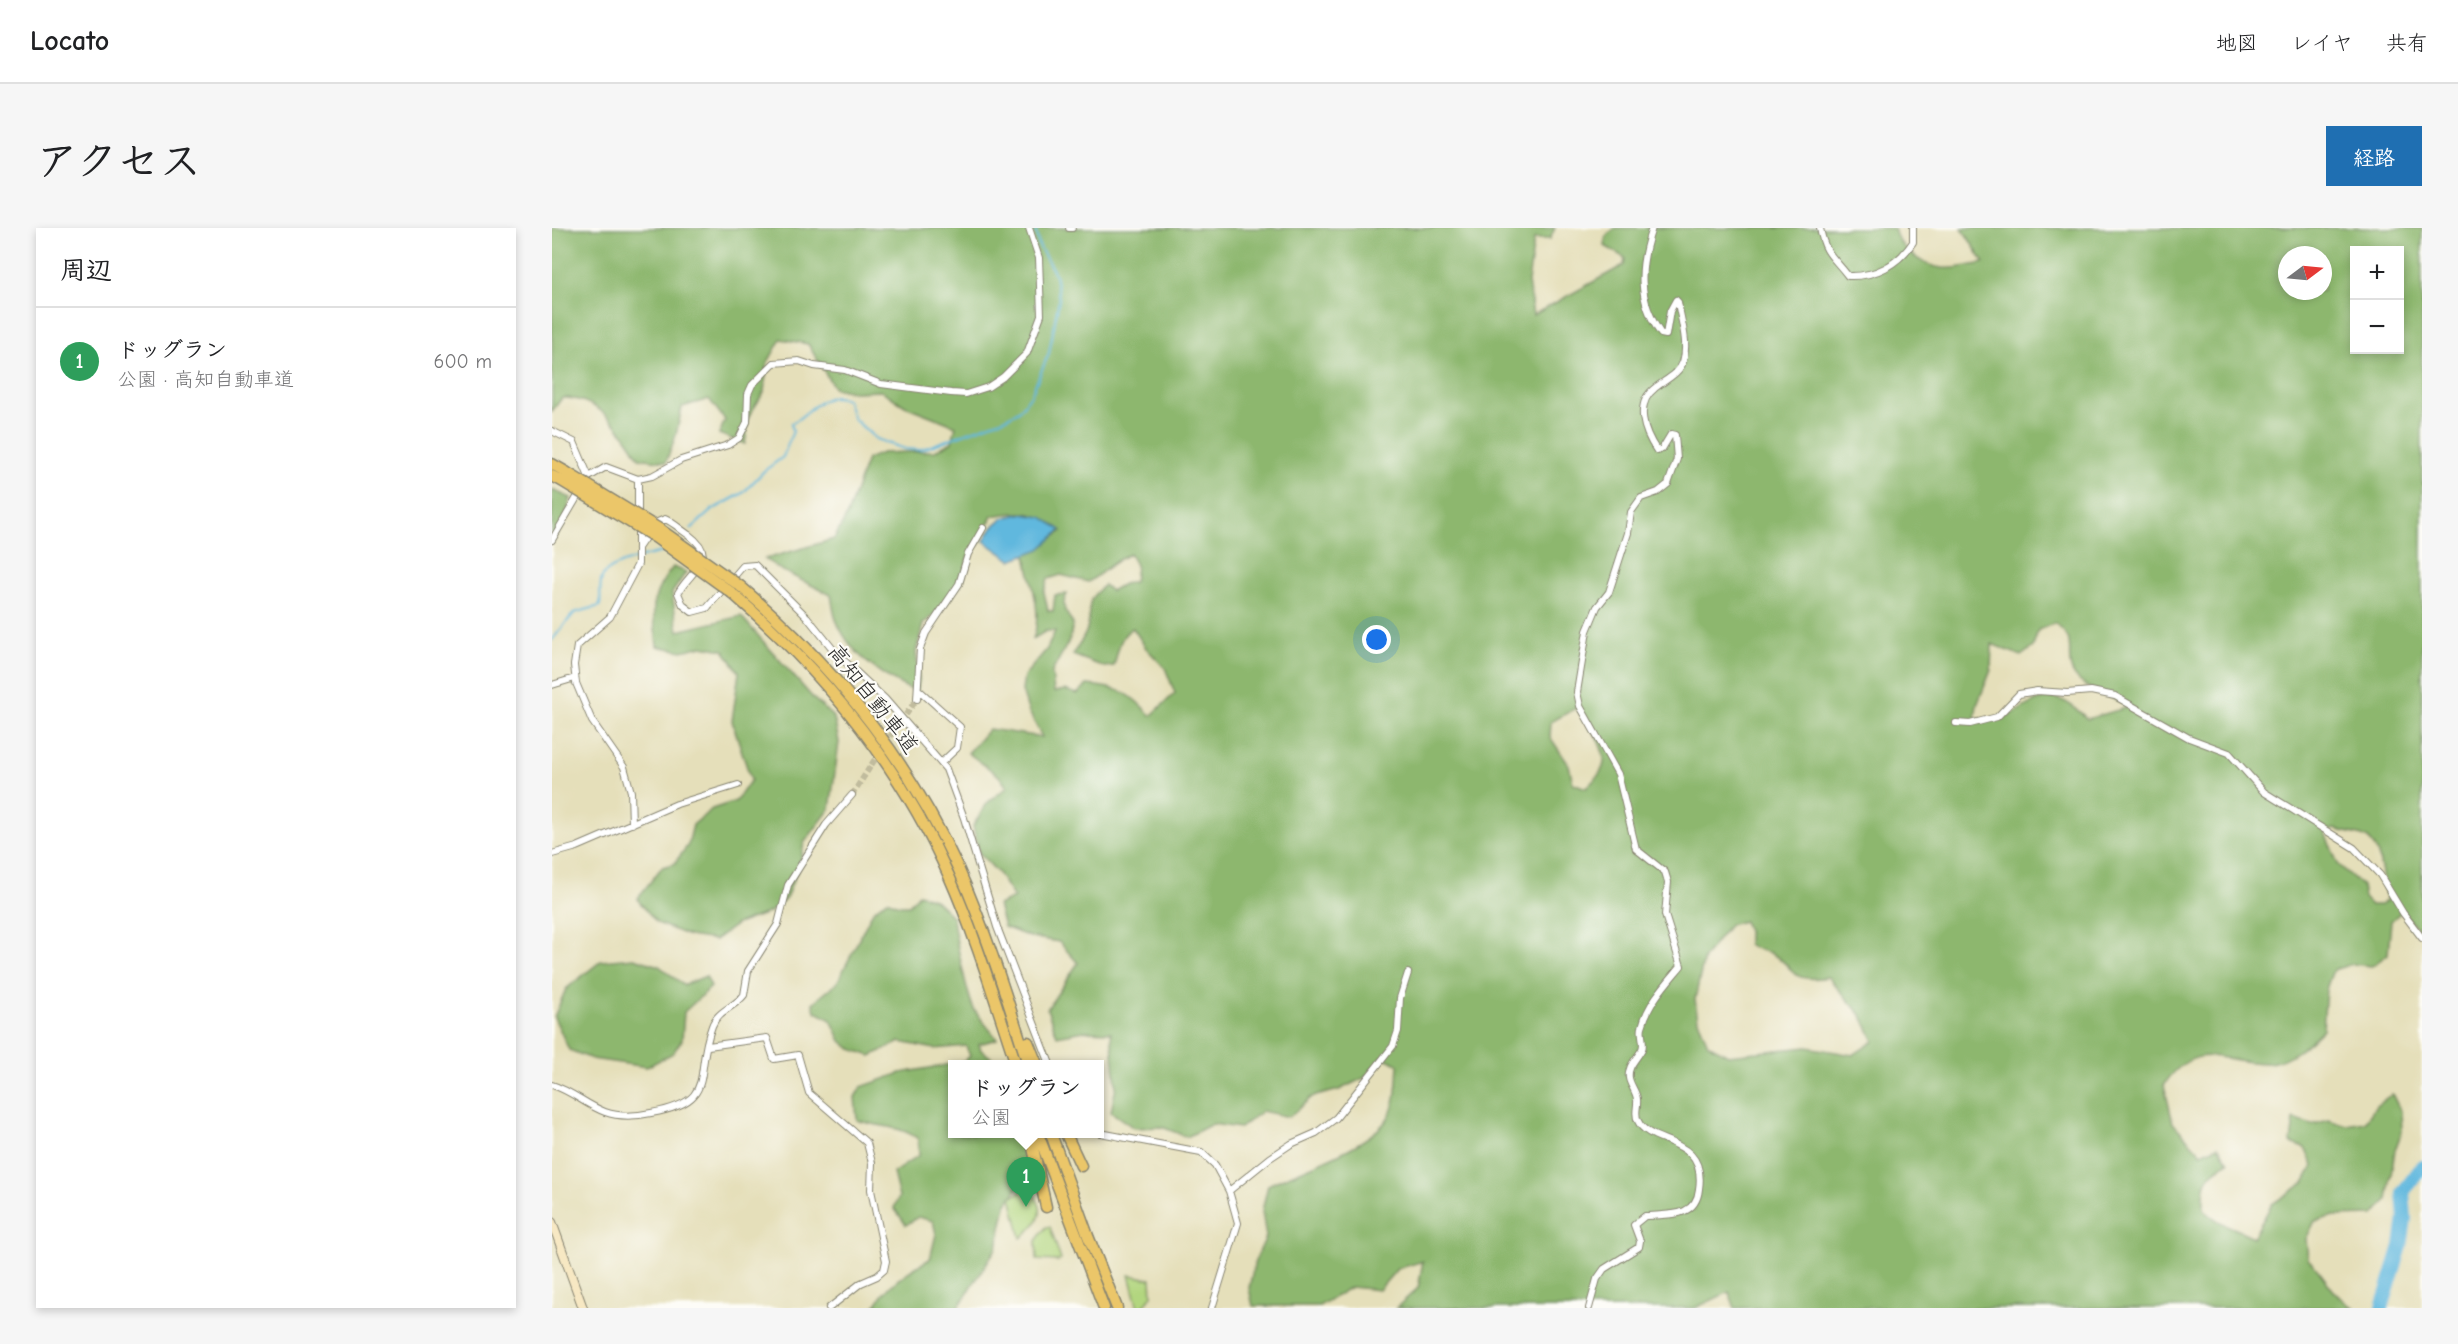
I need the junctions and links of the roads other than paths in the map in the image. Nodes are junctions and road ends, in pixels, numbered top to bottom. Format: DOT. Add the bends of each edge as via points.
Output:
graph roads {
  1 [pos="1029,228"];
  2 [pos="1652,228"];
  3 [pos="1820,228"];
  4 [pos="1913,228"];
  5 [pos="552,431"];
  6 [pos="552,464"];
  7 [pos="560,476"];
  8 [pos="590,477"];
  9 [pos="638,479"];
  10 [pos="983,528"];
  11 [pos="552,540"];
  12 [pos="638,548"];
  13 [pos="736,590"];
  14 [pos="575,678"];
  15 [pos="552,685"];
  16 [pos="920,691"];
  17 [pos="917,699"];
  18 [pos="1956,723"];
  19 [pos="941,763"];
  20 [pos="738,785"];
  21 [pos="852,795"];
  22 [pos="632,824"];
  23 [pos="552,854"];
  24 [pos="2422,938"];
  25 [pos="994,961"];
  26 [pos="1408,973"];
  27 [pos="708,1046"];
  28 [pos="1012,1060"];
  29 [pos="1026,1060"];
  30 [pos="1035,1060"];
  31 [pos="1048,1060"];
  32 [pos="552,1085"];
  33 [pos="1104,1134"];
  34 [pos="1031,1138"];
  35 [pos="1040,1138"];
  36 [pos="1052,1138"];
  37 [pos="1068,1138"];
  38 [pos="1081,1166"];
  39 [pos="1229,1191"];
  40 [pos="1046,1207"];
  41 [pos="552,1222"];
  42 [pos="583,1308"];
  43 [pos="829,1308"];
  44 [pos="1104,1308"];
  45 [pos="1117,1308"];
  46 [pos="1212,1308"];
  47 [pos="1589,1308"];
  1 -- 9 [label="street" via="1039,258 1041,315 1027,353 988,387 966,394 951,393 881,384 845,370 799,360 774,363 752,385 747,422 739,438"];
  2 -- 47 [label="street" via="1642,260 1641,293 1661,334 1666,335 1670,310 1678,302 1685,346 1680,368 1645,398 1642,413 1649,441 1657,451 1671,434 1675,435 1675,470 1668,484 1641,498 1631,512 1609,592 1597,607 1587,631 1577,692 1580,706 1618,774 1636,849 1665,872 1665,915 1681,966 1655,998 1642,1027 1643,1047 1632,1063 1629,1077 1638,1101 1638,1123 1691,1156 1701,1175 1699,1193 1687,1212 1645,1216 1634,1225 1639,1247 1604,1269"];
  3 -- 4 [label="street" via="1828,254 1848,276 1859,276 1883,270 1895,261 1913,242"];
  5 -- 8 [label="street" via="574,442"];
  6 -- 7 [label="highway, 高知自動車道"];
  7 -- 13 [label="highway, 高知自動車道, bridge" via="662,530"];
  8 -- 9 [label="street" via="606,467"];
  8 -- 11 [label="street"];
  9 -- 12 [label="street"];
  10 -- 16 [label="street" via="968,554 958,584 926,633 920,649"];
  12 -- 14 [label="street" via="634,573 610,617 577,646"];
  12 -- 19 [label="street" via="655,522 664,519 700,543 704,550 702,561 678,593 683,605 692,612 707,608 743,566 762,569"];
  13 -- 25 [label="highway, 高知自動車道" via="798,637 829,669 883,738 935,821"];
  13 -- 28 [label="highway, 高知自動車道" via="821,677 875,746 926,829 949,876 983,965"];
  14 -- 15 [label="street"];
  14 -- 22 [label="street" via="592,721 624,767 631,792"];
  16 -- 17 [label="street"];
  16 -- 19 [label="street" via="960,727 957,748"];
  18 -- 24 [label="street" via="1984,722 1997,717 2019,694 2091,691 2115,696 2189,738 2229,753 2264,792 2354,848 2380,875"];
  19 -- 31 [label="street" via="952,783 997,927"];
  20 -- 22 [label="street" via="677,804"];
  21 -- 27 [label="street" via="826,825 788,885 778,924 748,971 744,995 717,1017"];
  22 -- 23 [label="street"];
  25 -- 29 [label="highway, 高知自動車道"];
  25 -- 30 [label="highway"];
  26 -- 39 [label="street" via="1393,1046 1336,1118 1270,1158"];
  27 -- 32 [label="street" via="694,1097 682,1106 660,1112 606,1112"];
  27 -- 43 [label="street" via="767,1038 774,1059 798,1055 809,1093 867,1143 872,1163 871,1190 886,1261 884,1270"];
  33 -- 39 [label="street" via="1201,1152 1215,1165"];
  34 -- 40 [label="highway"];
  35 -- 44 [label="highway"];
  36 -- 45 [label="highway"];
  37 -- 38 [label="highway"];
  39 -- 46 [label="street" via="1238,1223"];
  41 -- 42 [label="main road"];
}
